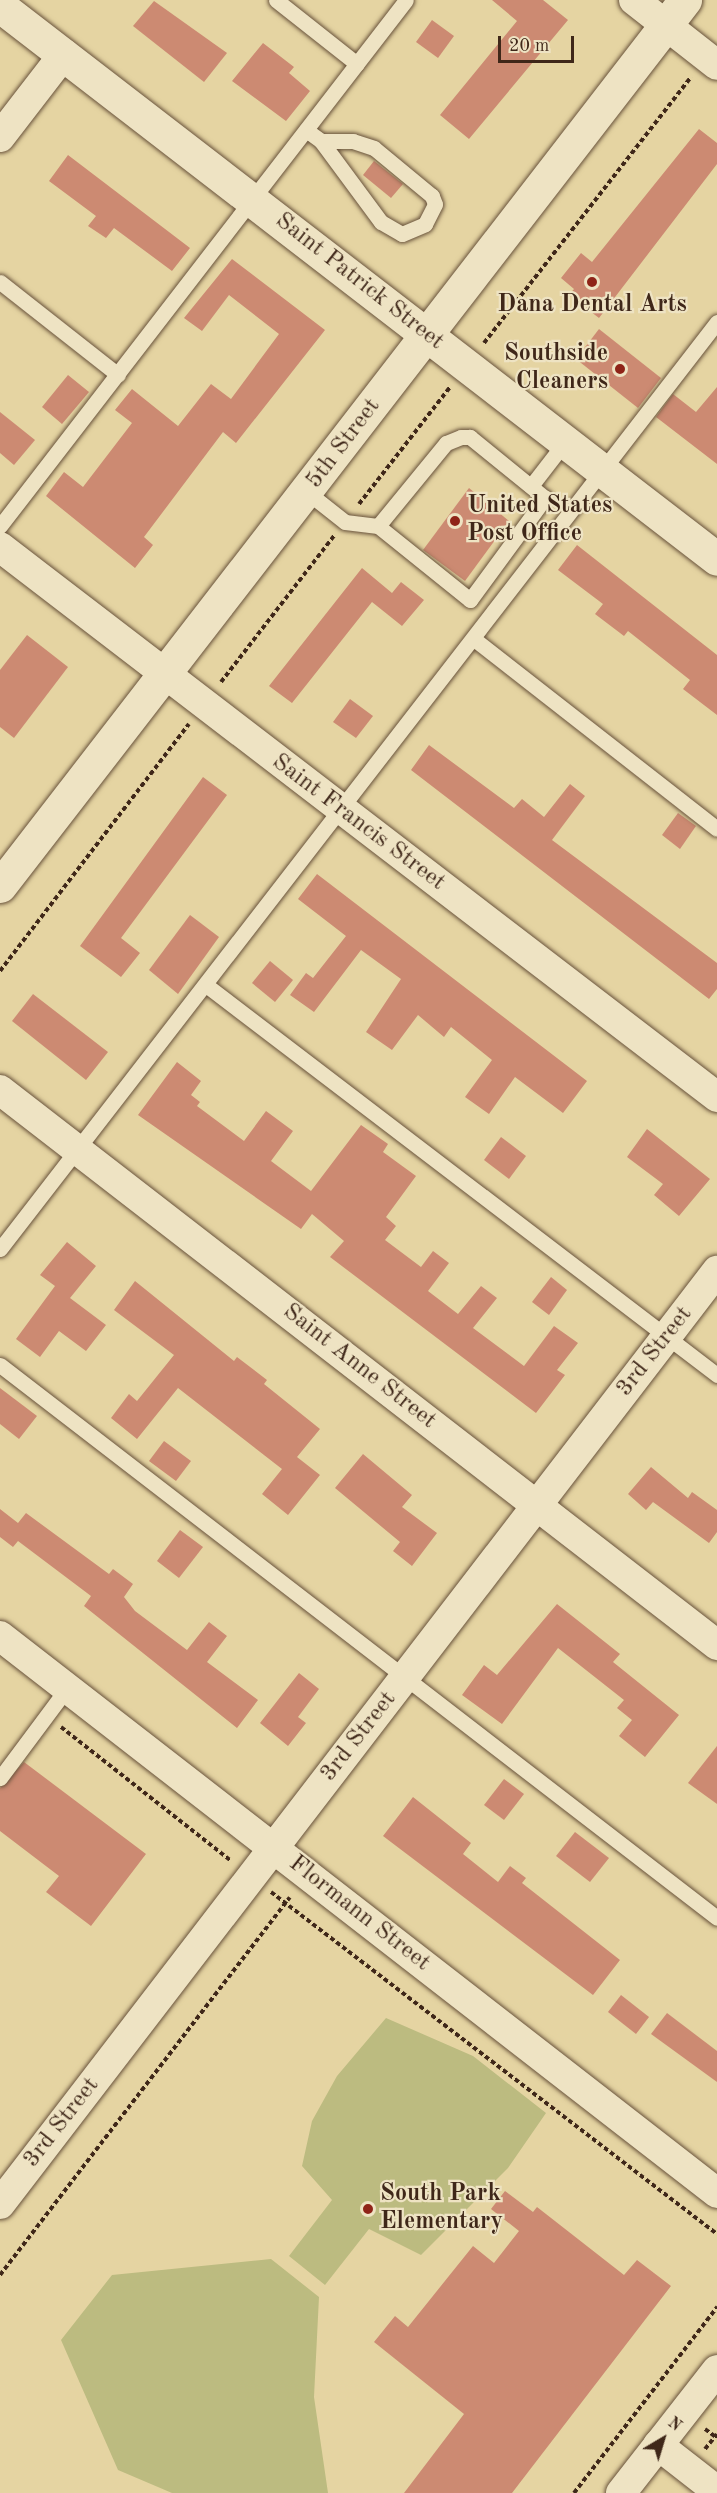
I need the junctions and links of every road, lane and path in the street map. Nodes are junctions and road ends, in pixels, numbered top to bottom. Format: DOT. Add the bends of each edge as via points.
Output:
graph roads {
  1 [pos="276,0"];
  2 [pos="406,0"];
  3 [pos="634,0"];
  4 [pos="0,6"];
  5 [pos="676,12"];
  6 [pos="64,54"];
  7 [pos="357,64"];
  8 [pos="717,65"];
  9 [pos="306,130"];
  10 [pos="0,137"];
  11 [pos="321,141"];
  12 [pos="252,200"];
  13 [pos="0,282"];
  14 [pos="717,322"];
  15 [pos="427,335"];
  16 [pos="712,339"];
  17 [pos="118,375"];
  18 [pos="565,442"];
  19 [pos="603,471"];
  20 [pos="531,486"];
  21 [pos="307,492"];
  22 [pos="0,526"];
  23 [pos="378,526"];
  24 [pos="0,547"];
  25 [pos="717,559"];
  26 [pos="474,639"];
  27 [pos="164,674"];
  28 [pos="343,811"];
  29 [pos="717,829"];
  30 [pos="0,886"];
  31 [pos="206,985"];
  32 [pos="0,1090"];
  33 [pos="717,1097"];
  34 [pos="76,1149"];
  35 [pos="0,1249"];
  36 [pos="717,1271"];
  37 [pos="667,1336"];
  38 [pos="0,1365"];
  39 [pos="717,1375"];
  40 [pos="538,1504"];
  41 [pos="0,1636"];
  42 [pos="717,1645"];
  43 [pos="405,1678"];
  44 [pos="67,1688"];
  45 [pos="47,1716"];
  46 [pos="0,1778"];
  47 [pos="274,1848"];
  48 [pos="251,1877"];
  49 [pos="285,1903"];
  50 [pos="717,1918"];
  51 [pos="4,2190"];
  52 [pos="717,2193"];
  53 [pos="717,2234"];
  54 [pos="0,2275"];
  55 [pos="717,2307"];
  56 [pos="717,2370"];
  57 [pos="658,2445"];
  58 [pos="717,2492"];
  59 [pos="574,2493"];
  60 [pos="621,2493"];
  1 -- 7 [label="lane"];
  2 -- 7 [label="lane"];
  3 -- 5 [label="street"];
  4 -- 6 [label="main road, Saint Patrick Street"];
  5 -- 8 [label="street"];
  5 -- 15 [label="main road, 5th Street"];
  6 -- 10 [label="street"];
  6 -- 12 [label="main road, Saint Patrick Street"];
  7 -- 9 [label="lane"];
  9 -- 11 [label="lane"];
  9 -- 12 [label="lane"];
  11 -- 11 [label="lane" via="381,222 402,234 425,224 435,204 432,196 374,148 365,142"];
  12 -- 15 [label="main road, Saint Patrick Street"];
  12 -- 17 [label="lane"];
  13 -- 17 [label="lane"];
  14 -- 16 [label="lane"];
  15 -- 18 [label="main road, Saint Patrick Street"];
  15 -- 21 [label="main road, 5th Street"];
  16 -- 19 [label="lane"];
  17 -- 22 [label="lane"];
  18 -- 19 [label="main road, Saint Patrick Street"];
  18 -- 20 [label="lane"];
  19 -- 25 [label="main road, Saint Patrick Street"];
  19 -- 26 [label="lane"];
  20 -- 23 [label="lane" via="470,437 461,436 446,443"];
  20 -- 23 [label="lane" via="545,498 470,600"];
  21 -- 23 [label="lane" via="345,522"];
  21 -- 27 [label="main road, 5th Street"];
  24 -- 27 [label="street, Saint Francis Street"];
  26 -- 28 [label="lane"];
  26 -- 29 [label="lane"];
  27 -- 28 [label="street, Saint Francis Street"];
  27 -- 30 [label="main road, 5th Street"];
  28 -- 31 [label="lane"];
  28 -- 33 [label="street, Saint Francis Street"];
  31 -- 34 [label="lane"];
  31 -- 37 [label="lane"];
  32 -- 34 [label="street, Saint Anne Street"];
  34 -- 35 [label="lane"];
  34 -- 40 [label="street, Saint Anne Street"];
  36 -- 37 [label="street, 3rd Street"];
  37 -- 39 [label="lane"];
  37 -- 40 [label="street, 3rd Street"];
  38 -- 43 [label="lane"];
  40 -- 42 [label="street, Saint Anne Street"];
  40 -- 43 [label="street, 3rd Street"];
  41 -- 44 [label="street, Flormann Street"];
  43 -- 47 [label="street, 3rd Street"];
  43 -- 50 [label="lane"];
  44 -- 45 [label="lane"];
  44 -- 47 [label="street, Flormann Street"];
  45 -- 46 [label="lane"];
  45 -- 48 [label="path"];
  47 -- 48 [label="street, 3rd Street"];
  47 -- 52 [label="street, Flormann Street"];
  48 -- 49 [label="path"];
  48 -- 51 [label="street, 3rd Street"];
  49 -- 53 [label="path"];
  49 -- 54 [label="path"];
  55 -- 59 [label="path"];
  56 -- 57 [label="street"];
  57 -- 58 [label="street"];
  57 -- 60 [label="street"];
}
